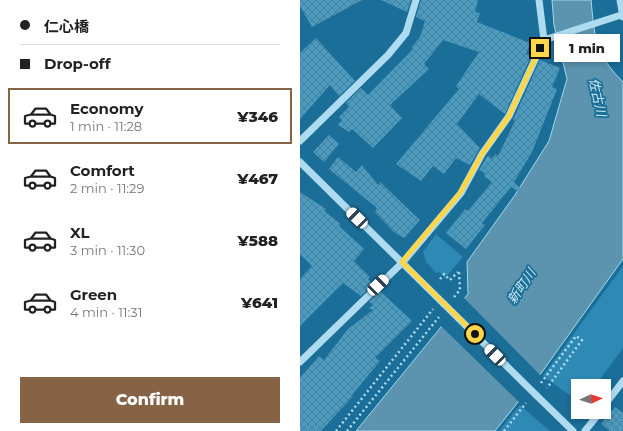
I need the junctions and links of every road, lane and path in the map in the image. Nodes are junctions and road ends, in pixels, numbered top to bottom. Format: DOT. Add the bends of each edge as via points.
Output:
graph roads {
  1 [pos="416,0"];
  2 [pos="539,0"];
  3 [pos="620,0"];
  4 [pos="622,16"];
  5 [pos="544,40"];
  6 [pos="300,141"];
  7 [pos="300,162"];
  8 [pos="402,262"];
  9 [pos="440,279"];
  10 [pos="445,302"];
  11 [pos="440,315"];
  12 [pos="300,362"];
  13 [pos="623,381"];
  14 [pos="547,388"];
  15 [pos="534,394"];
  16 [pos="611,397"];
  17 [pos="594,419"];
  18 [pos="336,431"];
  19 [pos="347,431"];
  20 [pos="504,431"];
  21 [pos="574,431"];
  22 [pos="585,431"];
  1 -- 6 [label="street" via="406,33 388,55"];
  2 -- 5 [label="street"];
  3 -- 4 [label="street"];
  4 -- 5 [label="street"];
  5 -- 8 [label="street" via="509,116 482,154 460,193"];
  7 -- 8 [label="street"];
  8 -- 10 [label="street"];
  8 -- 12 [label="street"];
  9 -- 10 [label="path" via="444,274 450,280 459,272 460,290"];
  10 -- 15 [label="street, bridge"];
  10 -- 18 [label="path"];
  11 -- 19 [label="path"];
  13 -- 16 [label="street"];
  14 -- 15 [label="path" via="582,340 576,336"];
  15 -- 20 [label="path"];
  15 -- 21 [label="street"];
  17 -- 22 [label="street"];
}
